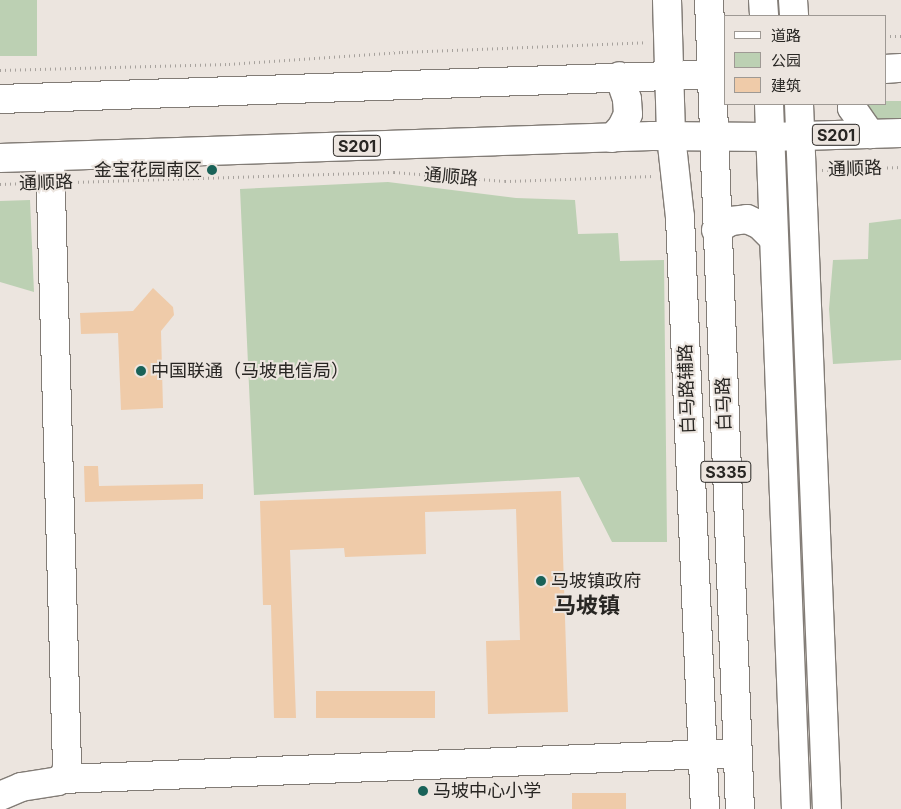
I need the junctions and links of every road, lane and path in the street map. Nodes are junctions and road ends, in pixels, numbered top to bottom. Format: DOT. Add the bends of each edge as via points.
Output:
graph roads {
  1 [pos="666,0"];
  2 [pos="709,0"];
  3 [pos="763,0"];
  4 [pos="793,0"];
  5 [pos="764,15"];
  6 [pos="794,15"];
  7 [pos="886,36"];
  8 [pos="901,36"];
  9 [pos="668,41"];
  10 [pos="901,68"];
  11 [pos="886,69"];
  12 [pos="0,70"];
  13 [pos="718,74"];
  14 [pos="669,75"];
  15 [pos="619,76"];
  16 [pos="0,99"];
  17 [pos="769,105"];
  18 [pos="799,105"];
  19 [pos="853,105"];
  20 [pos="901,133"];
  21 [pos="870,134"];
  22 [pos="671,136"];
  23 [pos="713,136"];
  24 [pos="801,136"];
  25 [pos="770,137"];
  26 [pos="612,138"];
  27 [pos="0,158"];
  28 [pos="901,167"];
  29 [pos="50,170"];
  30 [pos="803,171"];
  31 [pos="674,176"];
  32 [pos="0,184"];
  33 [pos="716,230"];
  34 [pos="773,238"];
  35 [pos="738,753"];
  36 [pos="702,754"];
  37 [pos="62,779"];
  38 [pos="0,796"];
  39 [pos="705,809"];
  40 [pos="740,809"];
  41 [pos="796,809"];
  42 [pos="827,809"];
  1 -- 9 [label="main road, 白马路辅路"];
  2 -- 13 [label="main road, 白马路 / S335"];
  3 -- 5 [label="main road"];
  4 -- 6 [label="main road"];
  7 -- 8 [label="path"];
  9 -- 12 [label="path" via="402,52 229,64"];
  9 -- 14 [label="main road, 白马路辅路"];
  10 -- 11 [label="main road"];
  13 -- 14 [label="main road"];
  13 -- 23 [label="main road, 白马路 / S335"];
  14 -- 15 [label="main road"];
  14 -- 22 [label="main road, 白马路辅路"];
  15 -- 16 [label="main road"];
  15 -- 26 [label="main road" via="628,114"];
  17 -- 25 [label="main road"];
  18 -- 24 [label="main road"];
  19 -- 21 [label="main road"];
  20 -- 21 [label="main road, 通顺路 / S201"];
  21 -- 24 [label="main road, 通顺路 / S201"];
  22 -- 23 [label="main road, 通顺路 / S201"];
  22 -- 26 [label="main road, 通顺路 / S201"];
  22 -- 31 [label="main road, 白马路辅路"];
  23 -- 25 [label="main road, 通顺路 / S201"];
  23 -- 33 [label="main road, 白马路 / S335"];
  24 -- 25 [label="main road, 通顺路 / S201"];
  24 -- 30 [label="main road"];
  25 -- 34 [label="main road"];
  26 -- 29 [label="main road, 通顺路 / S201"];
  27 -- 29 [label="main road, 通顺路 / S201"];
  28 -- 30 [label="path, 通顺路"];
  29 -- 31 [label="path, 通顺路" via="394,172 505,181"];
  29 -- 32 [label="path, 通顺路"];
  29 -- 37 [label="main road" via="67,766"];
  30 -- 42 [label="main road"];
  31 -- 36 [label="main road, 白马路辅路" via="680,217"];
  33 -- 34 [label="main road" via="731,221 747,219"];
  33 -- 35 [label="main road, 白马路 / S335"];
  34 -- 41 [label="main road"];
  35 -- 36 [label="main road"];
  35 -- 40 [label="main road, 白马路 / S335"];
  36 -- 37 [label="main road"];
  36 -- 39 [label="main road, 白马路辅路"];
  37 -- 38 [label="main road" via="20,787"];
}
